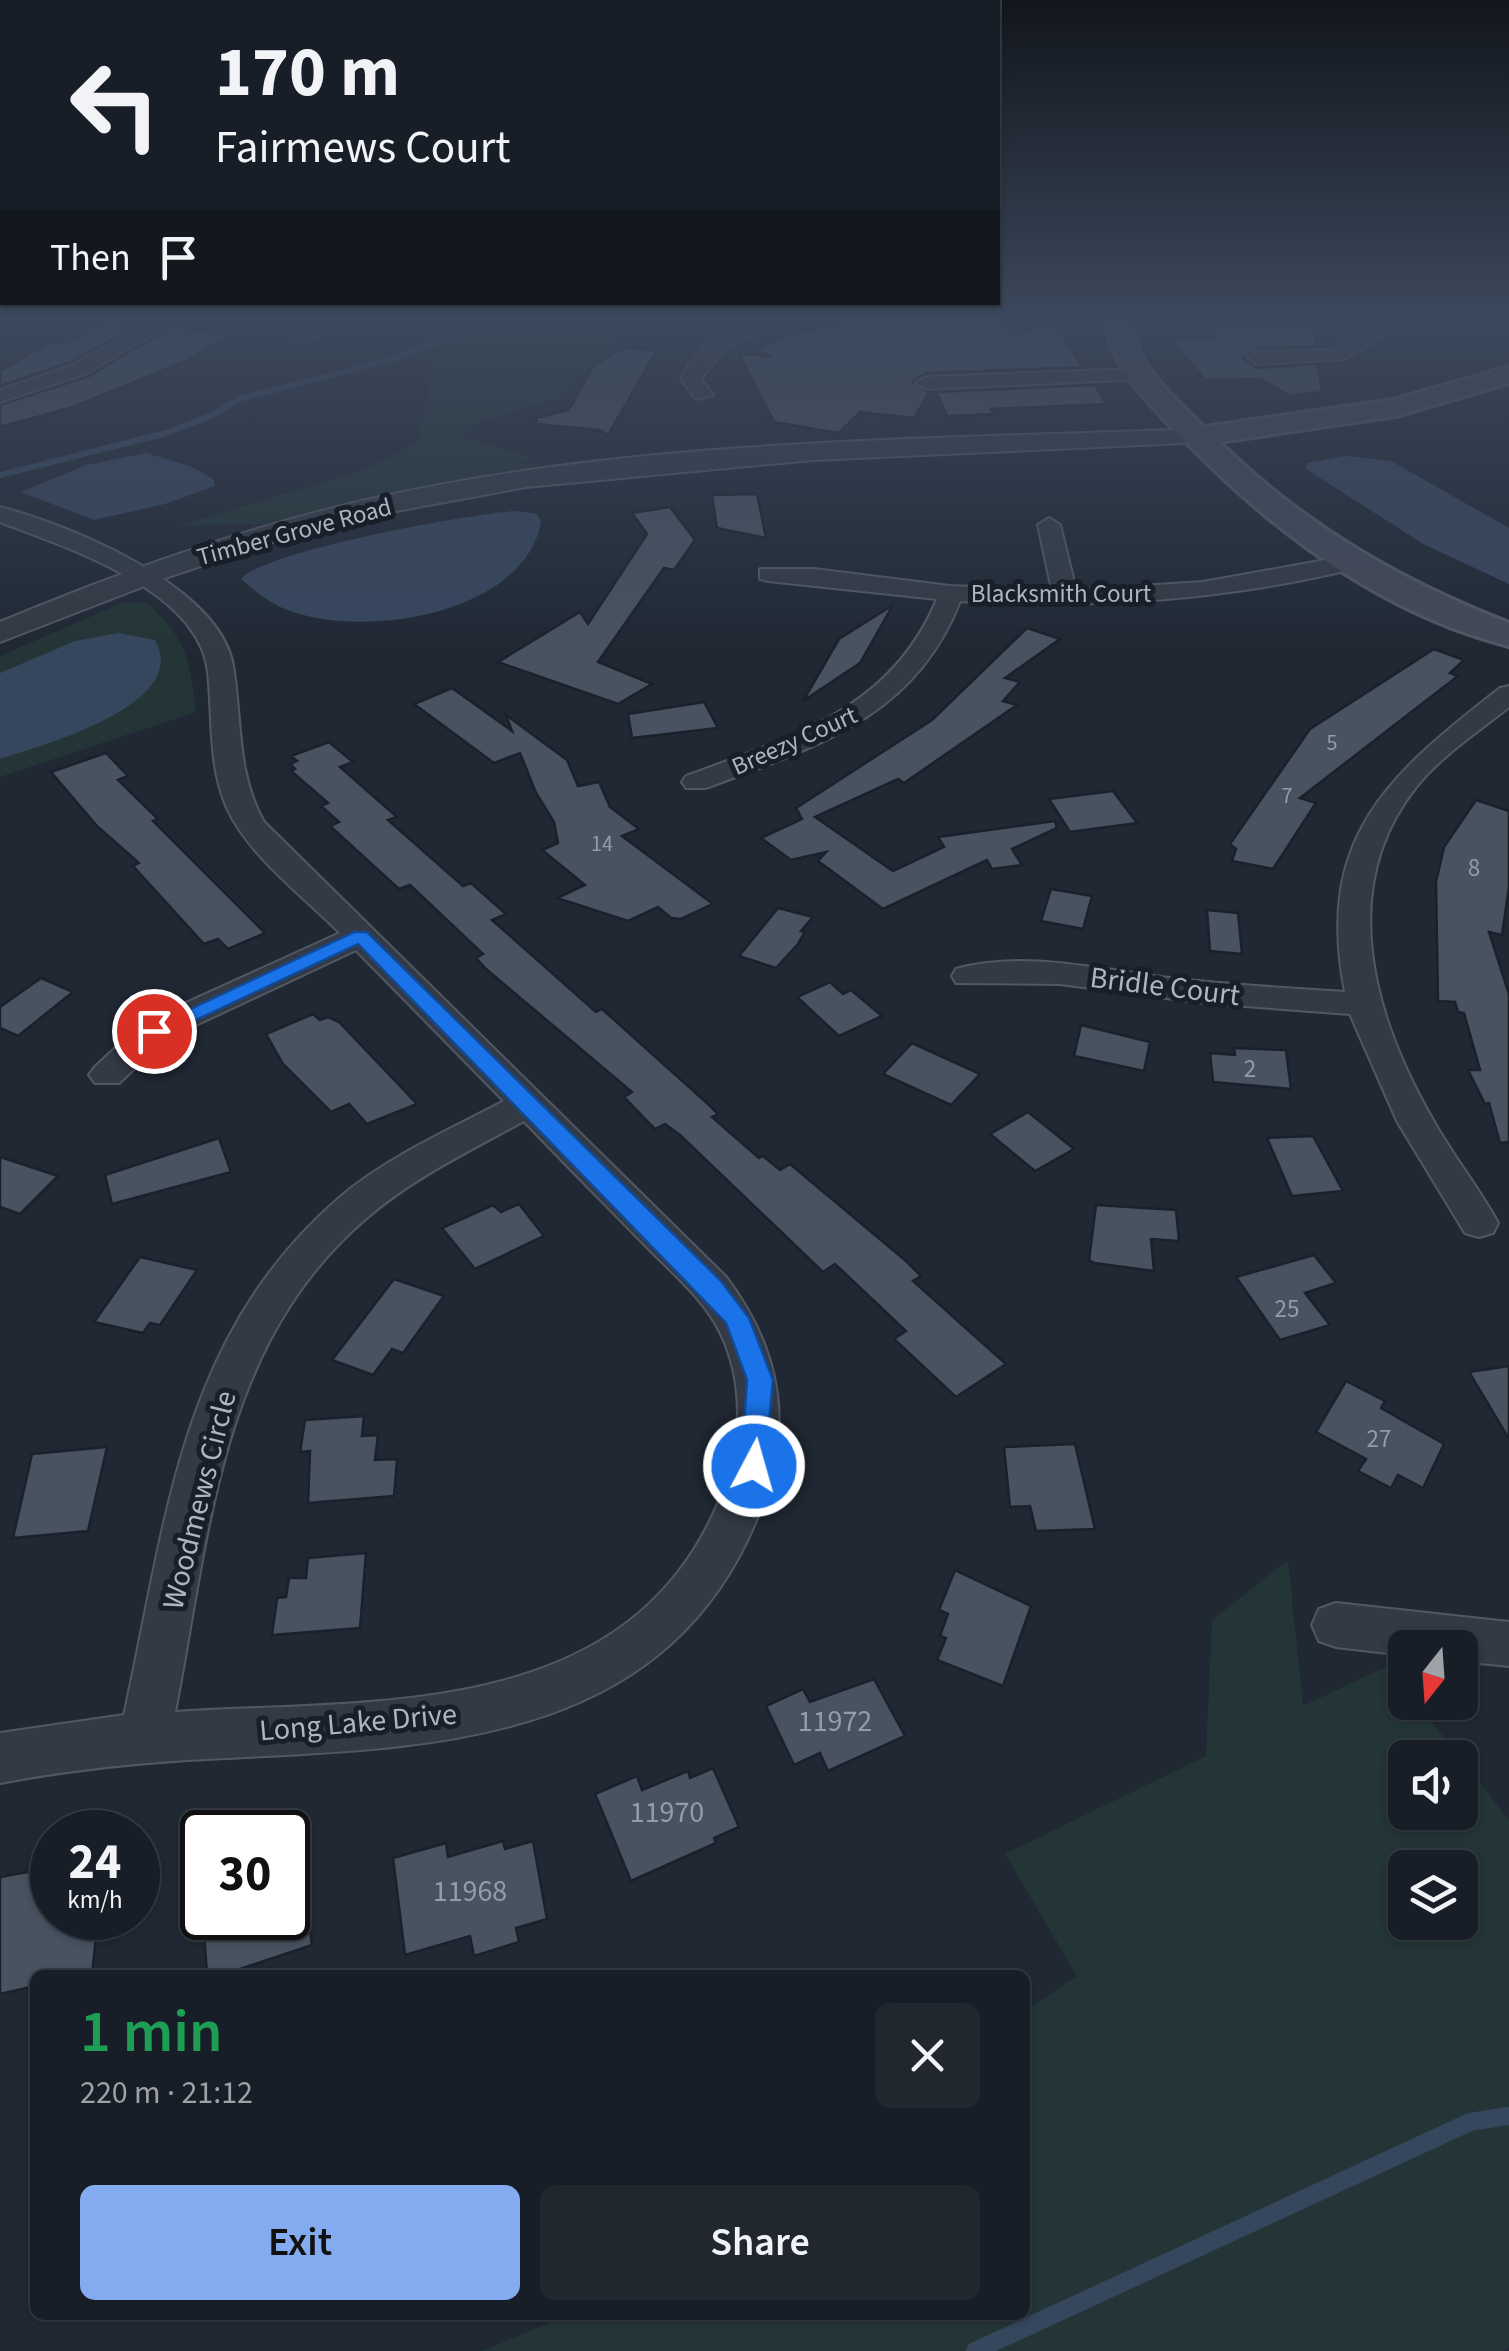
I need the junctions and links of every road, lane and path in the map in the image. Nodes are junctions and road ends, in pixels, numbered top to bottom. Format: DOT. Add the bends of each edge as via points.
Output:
graph roads {
  1 [pos="1188,427"];
  2 [pos="1268,427"];
  3 [pos="1198,437"];
  4 [pos="0,514"];
  5 [pos="1048,524"];
  6 [pos="1353,562"];
  7 [pos="768,574"];
  8 [pos="138,577"];
  9 [pos="951,593"];
  10 [pos="1066,598"];
  11 [pos="0,633"];
  12 [pos="1509,635"];
  13 [pos="1509,694"];
  14 [pos="696,782"];
  15 [pos="360,936"];
  16 [pos="968,976"];
  17 [pos="1362,1004"];
  18 [pos="107,1075"];
  19 [pos="528,1103"];
  20 [pos="1479,1223"];
  21 [pos="1336,1625"];
  22 [pos="1509,1644"];
  23 [pos="144,1736"];
  24 [pos="0,1758"];
  1 -- 3 [label="main road"];
  2 -- 3 [label="main road"];
  3 -- 6 [label="main road" via="1277,510"];
  3 -- 8 [label="street, Timber Grove Road" via="733,456 577,472 358,510"];
  4 -- 8 [label="street, Long Lake Drive"];
  5 -- 10 [label="street"];
  6 -- 10 [label="street, Blacksmith Court" via="1242,586"];
  6 -- 12 [label="main road"];
  7 -- 9 [label="street, Blacksmith Court" via="810,573"];
  8 -- 11 [label="street, Timber Grove Road"];
  8 -- 15 [label="street, Long Lake Drive" via="186,606 212,639 236,802 252,827"];
  9 -- 10 [label="street, Blacksmith Court"];
  9 -- 14 [label="street, Breezy Court" via="936,639 888,692 828,728"];
  13 -- 17 [label="street" via="1403,785 1367,846 1353,916"];
  15 -- 18 [label="street" via="176,1018"];
  15 -- 19 [label="street, Long Lake Drive"];
  16 -- 17 [label="street, Bridle Court" via="1072,974"];
  17 -- 20 [label="street" via="1404,1105"];
  19 -- 23 [label="street, Woodmews Circle" via="355,1206 270,1299 238,1353 210,1430"];
  19 -- 23 [label="street, Long Lake Drive" via="712,1288 750,1346 760,1380 754,1466 713,1558 681,1602 632,1647 569,1683 509,1706 410,1723"];
  21 -- 22 [label="street"];
  23 -- 24 [label="street, Long Lake Drive"];
}
